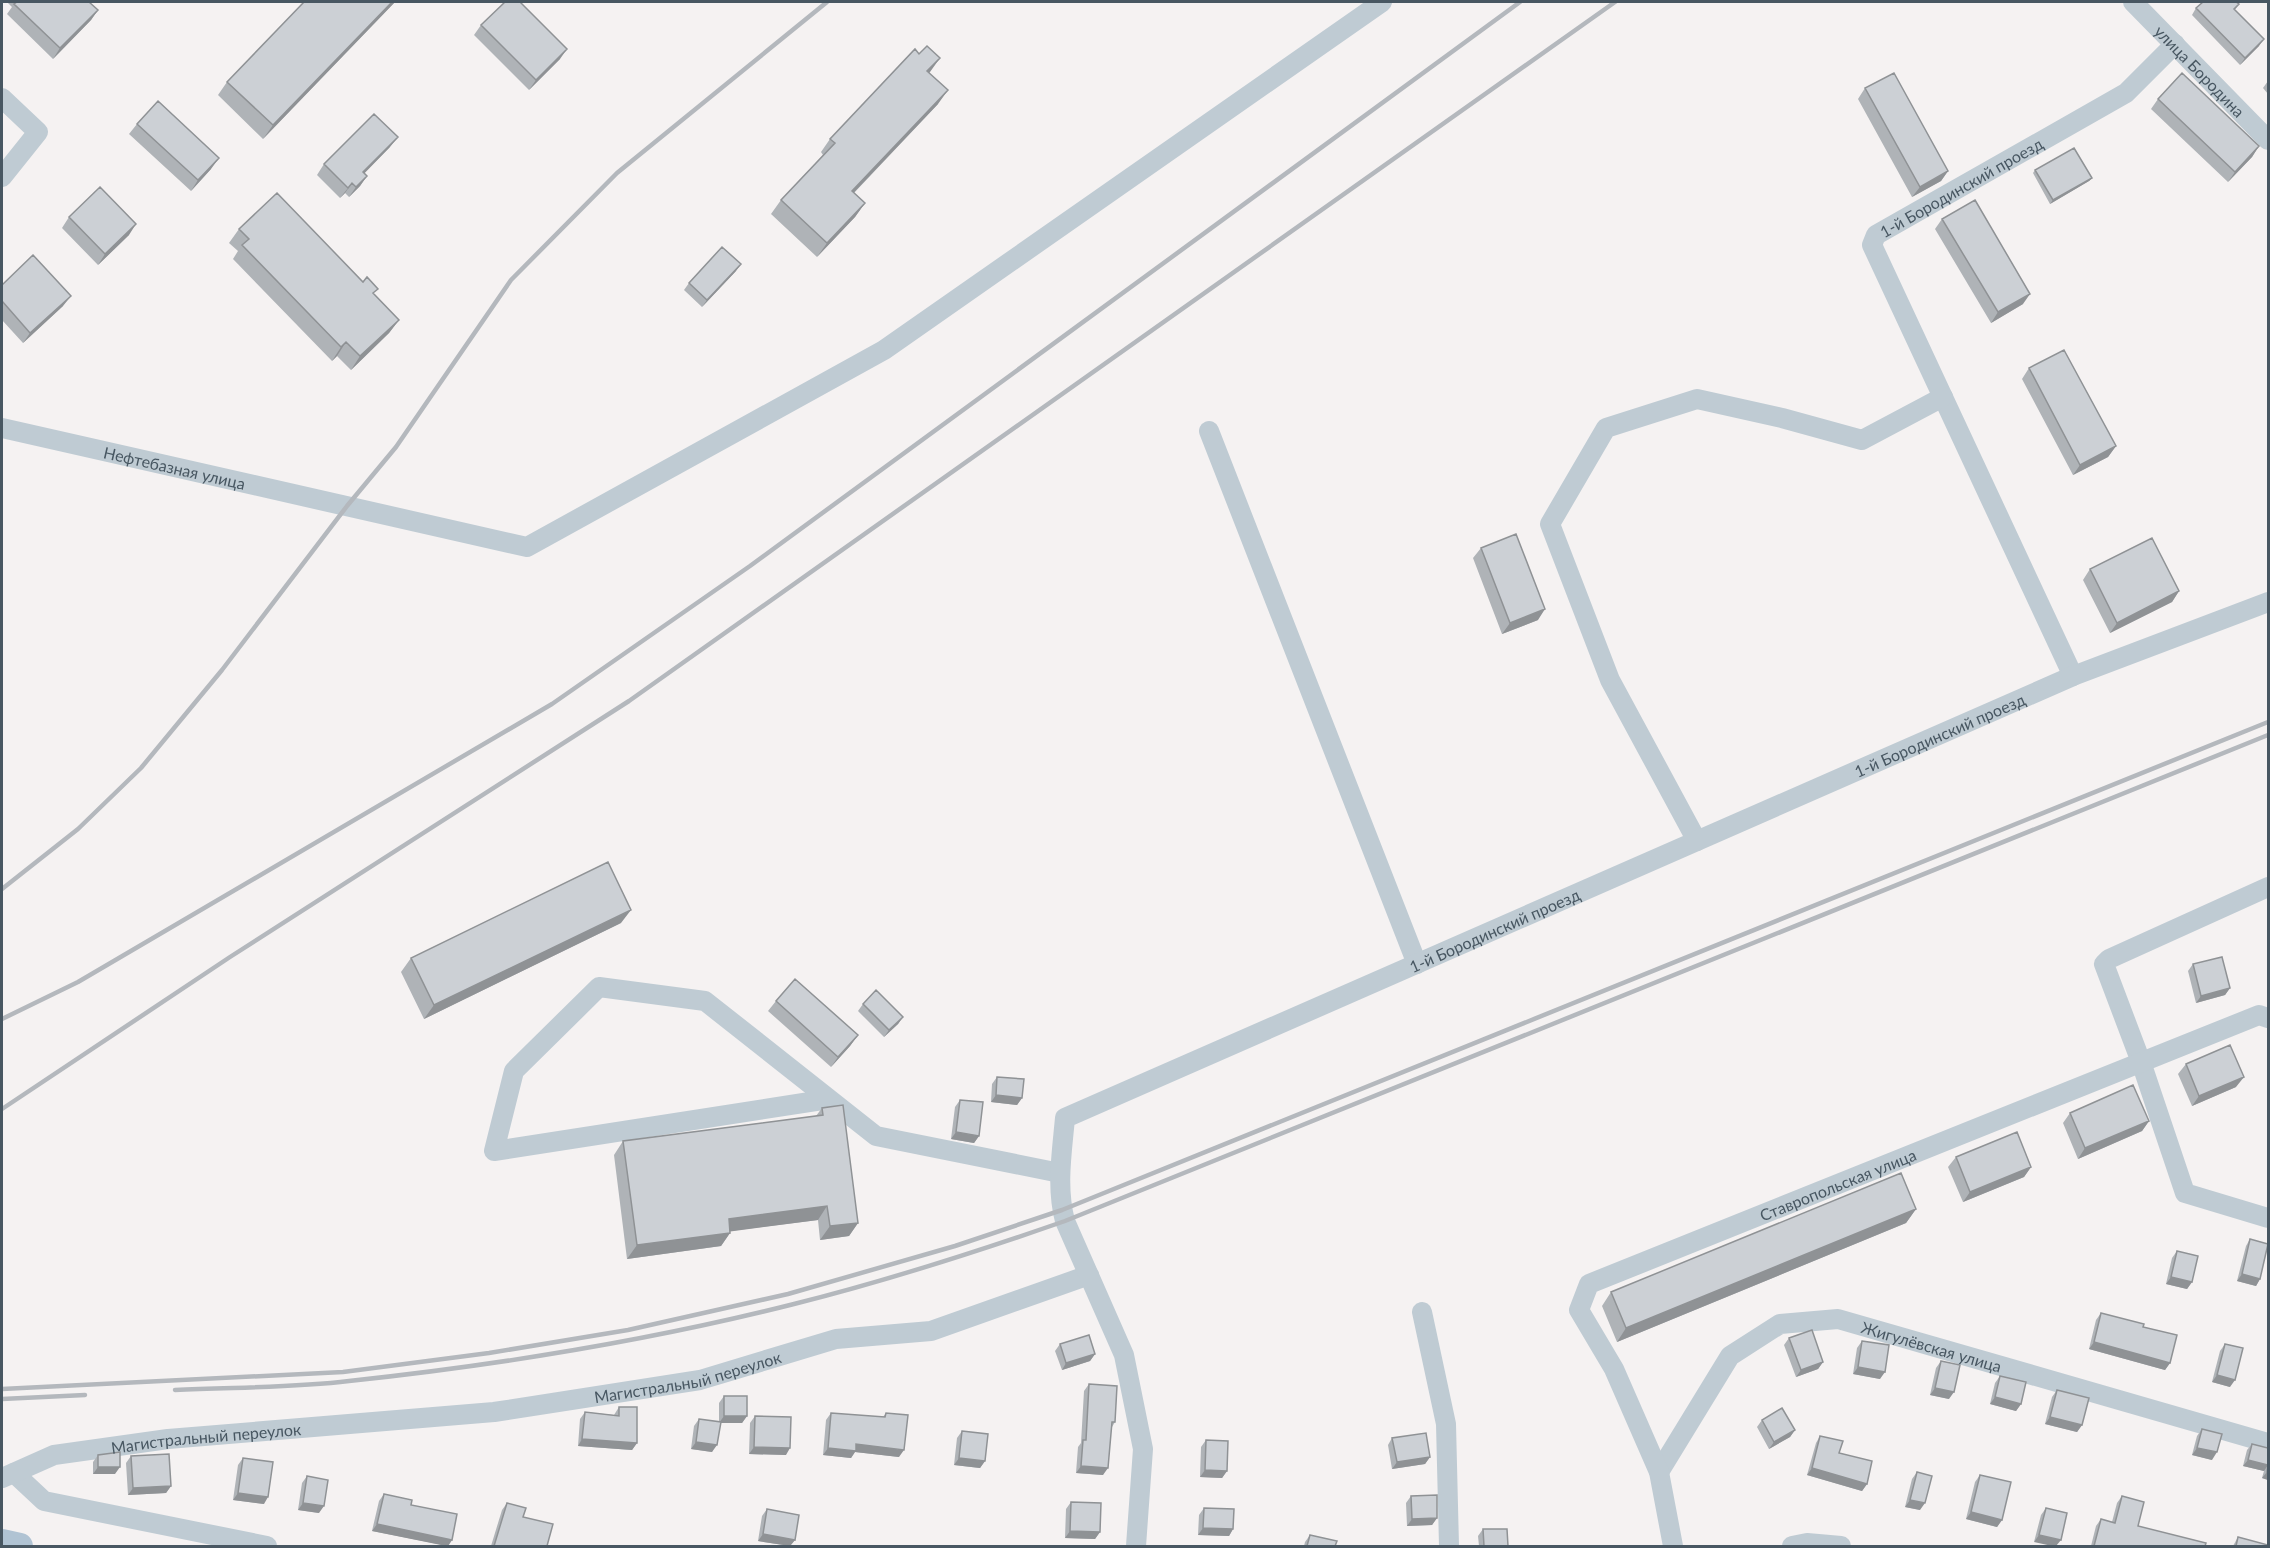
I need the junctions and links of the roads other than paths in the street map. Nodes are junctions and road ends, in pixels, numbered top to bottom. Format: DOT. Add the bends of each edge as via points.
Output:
graph roads {
  1 [pos="1382,2"];
  2 [pos="2133,2"];
  3 [pos="2175,44"];
  4 [pos="2,98"];
  5 [pos="2268,140"];
  6 [pos="2,177"];
  7 [pos="1943,397"];
  8 [pos="2,428"];
  9 [pos="1209,431"];
  10 [pos="2268,602"];
  11 [pos="2073,676"];
  12 [pos="1697,841"];
  13 [pos="2268,887"];
  14 [pos="1417,964"];
  15 [pos="2268,1018"];
  16 [pos="2141,1062"];
  17 [pos="829,1099"];
  18 [pos="1060,1173"];
  19 [pos="2268,1218"];
  20 [pos="1089,1275"];
  21 [pos="1422,1312"];
  22 [pos="2268,1443"];
  23 [pos="1659,1472"];
  24 [pos="8,1475"];
  25 [pos="2,1542"];
  26 [pos="20,1546"];
  27 [pos="267,1546"];
  28 [pos="1136,1546"];
  29 [pos="1449,1546"];
  30 [pos="1673,1546"];
  31 [pos="1792,1546"];
  32 [pos="1841,1546"];
  1 -- 8 [label="street, Нефтебазная улица" via="884,350 527,547"];
  2 -- 3 [label="street, улица Бородина"];
  3 -- 5 [label="street, улица Бородина"];
  3 -- 7 [label="street, 1-й Бородинский проезд" via="2126,93 1876,234 1872,245"];
  4 -- 6 [label="street" via="38,132"];
  7 -- 11 [label="street, 1-й Бородинский проезд"];
  7 -- 12 [label="street" via="1862,440 1697,399 1606,428 1550,524 1610,680"];
  9 -- 14 [label="street"];
  10 -- 11 [label="street, 1-й Бородинский проезд"];
  11 -- 12 [label="street, 1-й Бородинский проезд"];
  12 -- 14 [label="street, 1-й Бородинский проезд"];
  13 -- 16 [label="street" via="2104,964"];
  14 -- 18 [label="street, 1-й Бородинский проезд" via="1065,1118"];
  15 -- 16 [label="street, Ставропольская улица" via="2259,1015"];
  16 -- 19 [label="street" via="2185,1193"];
  16 -- 23 [label="street, Ставропольская улица" via="1588,1284 1579,1310 1614,1369"];
  17 -- 17 [label="street" via="705,1000 599,987 514,1071 494,1151"];
  17 -- 18 [label="street" via="876,1136"];
  18 -- 20 [label="street, 1-й Бородинский проезд" via="1065,1221"];
  20 -- 24 [label="street, Магистральный переулок" via="931,1331 836,1339 700,1380 494,1412 168,1439 77,1451 54,1455"];
  20 -- 28 [label="street" via="1124,1355 1143,1449"];
  21 -- 29 [label="street" via="1446,1424"];
  22 -- 23 [label="street, Жигулёвская улица" via="1838,1319 1780,1324 1730,1356"];
  23 -- 30 [label="street, Ставропольская улица"];
  24 -- 27 [label="street" via="44,1501"];
  25 -- 26 [label="main road"];
  31 -- 32 [label="street"];
}
